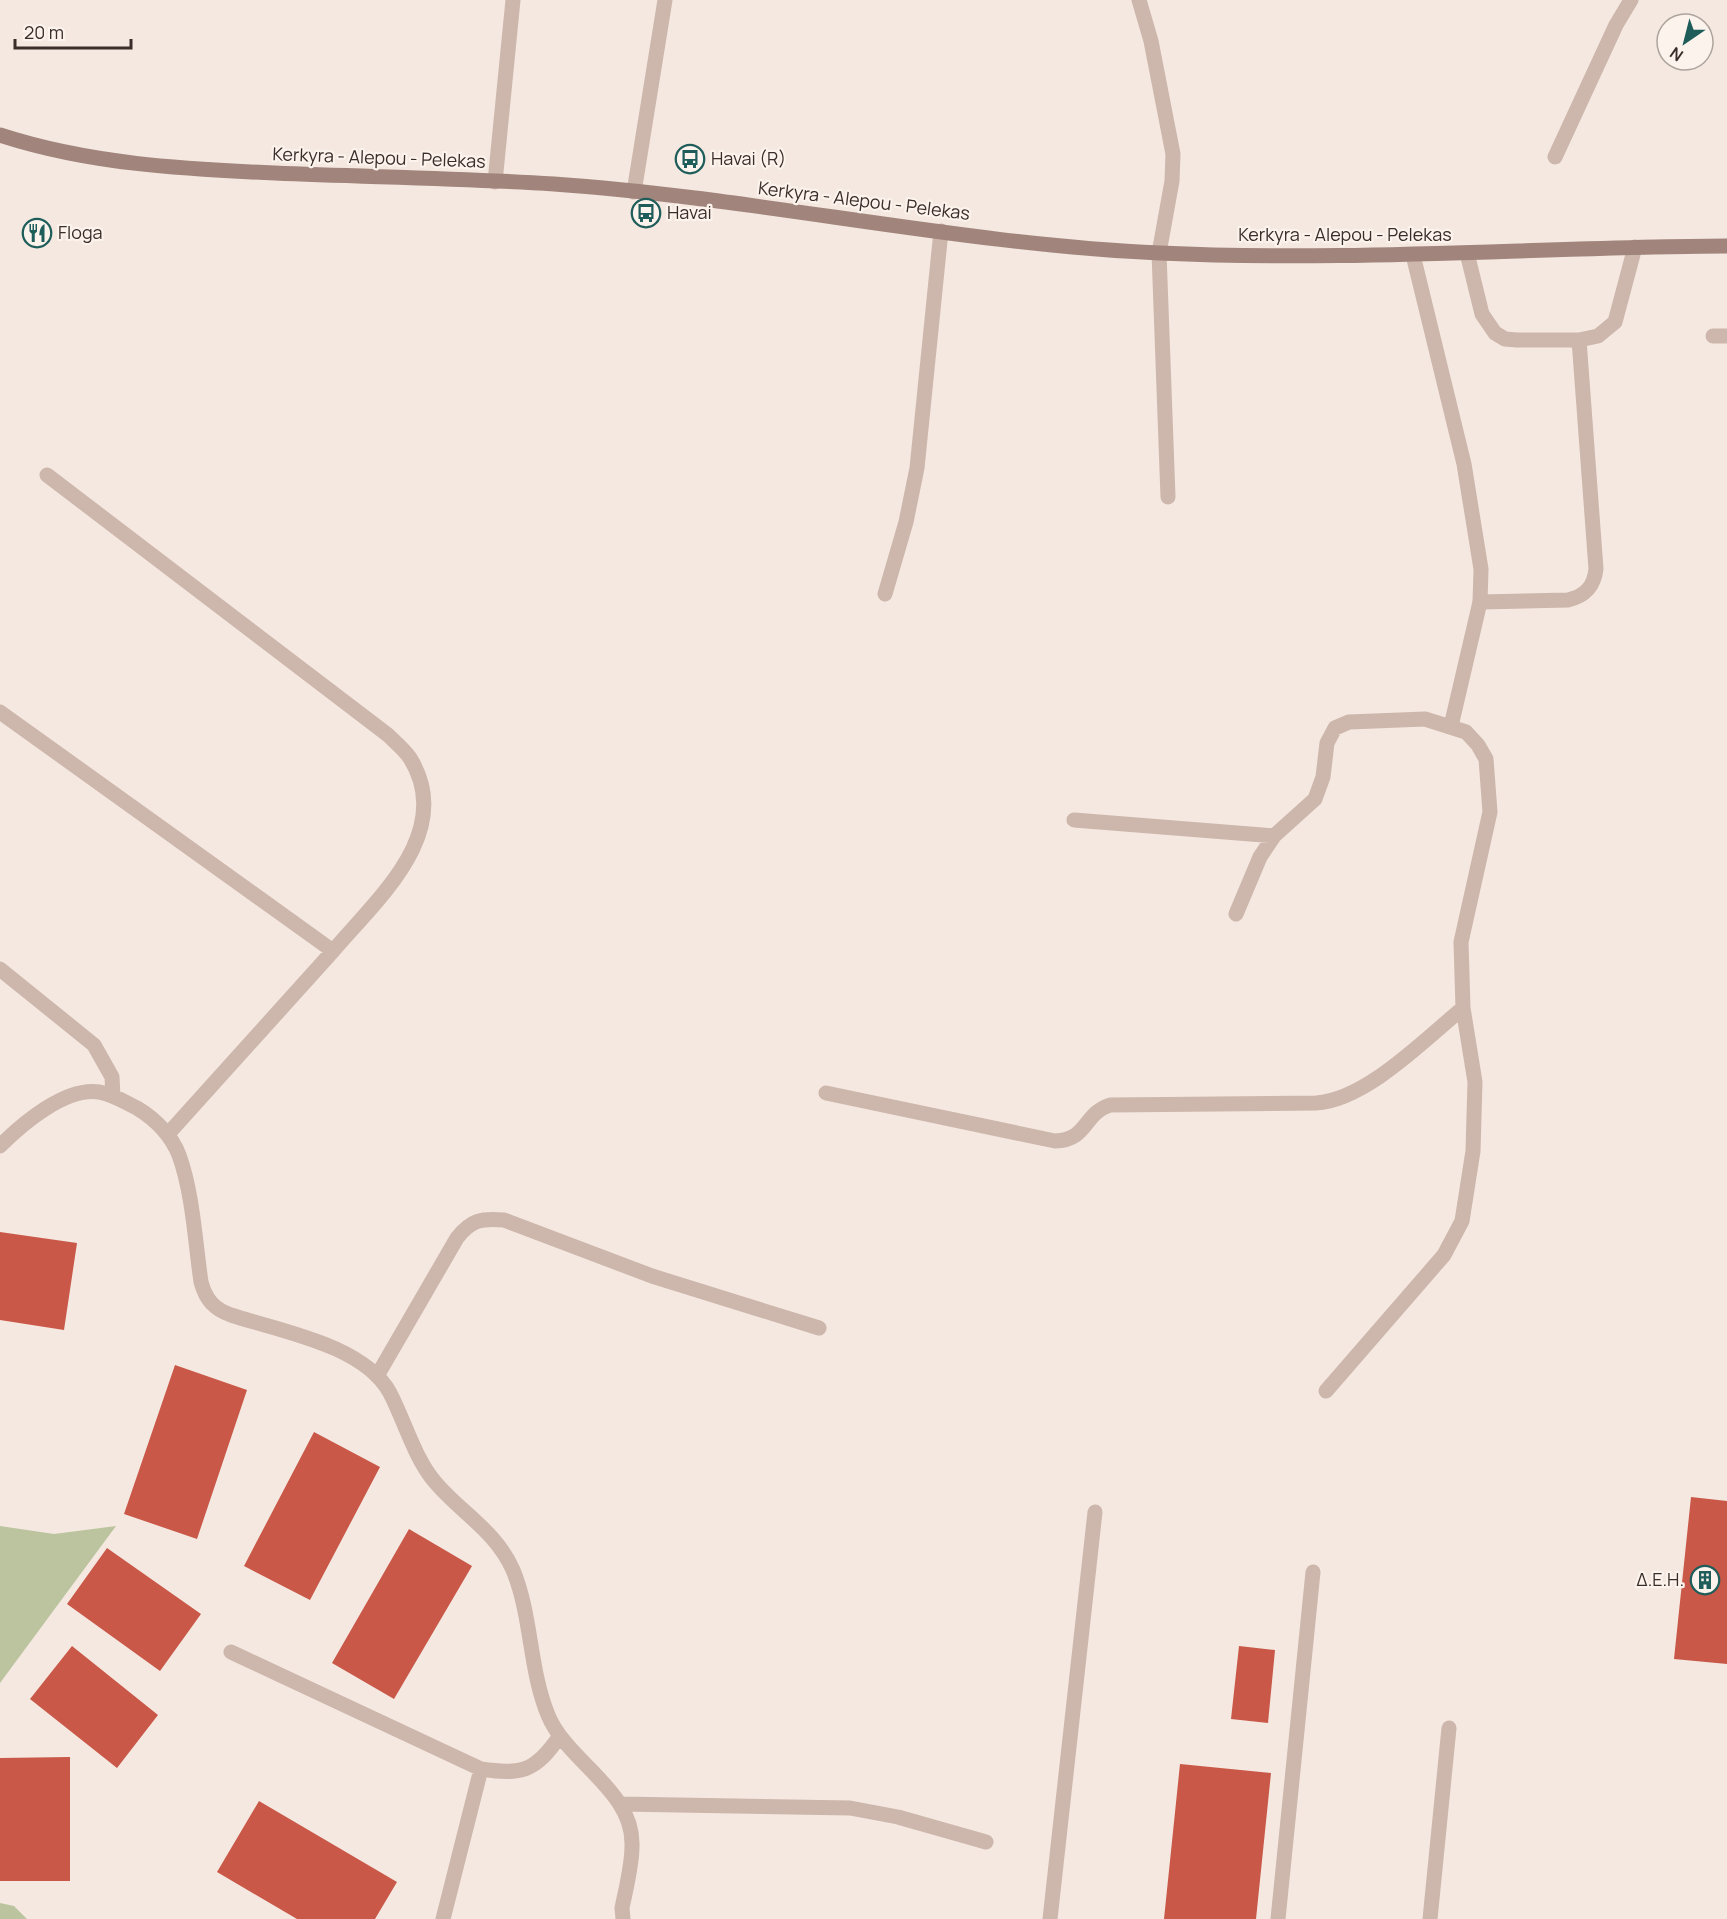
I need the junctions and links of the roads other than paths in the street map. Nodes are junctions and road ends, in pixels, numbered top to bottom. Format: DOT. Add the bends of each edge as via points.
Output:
graph roads {
  1 [pos="513,0"];
  2 [pos="665,0"];
  3 [pos="1139,0"];
  4 [pos="1631,0"];
  5 [pos="0,135"];
  6 [pos="1555,158"];
  7 [pos="495,182"];
  8 [pos="634,192"];
  9 [pos="942,231"];
  10 [pos="1727,246"];
  11 [pos="1635,247"];
  12 [pos="1159,253"];
  13 [pos="1467,253"];
  14 [pos="1413,255"];
  15 [pos="1579,340"];
  16 [pos="47,476"];
  17 [pos="1168,497"];
  18 [pos="885,594"];
  19 [pos="1480,602"];
  20 [pos="0,712"];
  21 [pos="1451,726"];
  22 [pos="1074,820"];
  23 [pos="1274,836"];
  24 [pos="1236,915"];
  25 [pos="333,951"];
  26 [pos="0,969"];
  27 [pos="1463,1008"];
  28 [pos="826,1093"];
  29 [pos="112,1096"];
  30 [pos="168,1134"];
  31 [pos="0,1146"];
  32 [pos="819,1328"];
  33 [pos="377,1376"];
  34 [pos="1326,1391"];
  35 [pos="1095,1512"];
  36 [pos="1313,1572"];
  37 [pos="231,1652"];
  38 [pos="1449,1728"];
  39 [pos="559,1737"];
  40 [pos="481,1769"];
  41 [pos="620,1804"];
  42 [pos="986,1842"];
  43 [pos="443,1919"];
  44 [pos="623,1919"];
  45 [pos="1050,1919"];
  46 [pos="1278,1919"];
  47 [pos="1430,1919"];
  1 -- 7 [label="street"];
  2 -- 8 [label="street"];
  3 -- 12 [label="street" via="1173,154"];
  4 -- 6 [label="street" via="1616,24"];
  5 -- 7 [label="main road, Kerkyra - Alepou - Pelekas" via="57,152 129,163 216,171"];
  7 -- 8 [label="main road, Kerkyra - Alepou - Pelekas"];
  8 -- 9 [label="main road, Kerkyra - Alepou - Pelekas"];
  9 -- 12 [label="main road, Kerkyra - Alepou - Pelekas"];
  9 -- 18 [label="street" via="917,468"];
  10 -- 11 [label="main road, Kerkyra - Alepou - Pelekas"];
  11 -- 13 [label="main road, Kerkyra - Alepou - Pelekas"];
  11 -- 15 [label="street" via="1615,322 1598,336"];
  12 -- 14 [label="main road, Kerkyra - Alepou - Pelekas"];
  12 -- 17 [label="street"];
  13 -- 14 [label="main road, Kerkyra - Alepou - Pelekas"];
  13 -- 15 [label="street" via="1482,314 1495,333 1517,340"];
  14 -- 19 [label="street" via="1464,464 1480,569"];
  15 -- 19 [label="street" via="1594,581 1579,597 1568,600"];
  16 -- 25 [label="street" via="388,735 410,758 422,787 424,811 419,841 403,868"];
  19 -- 21 [label="street"];
  20 -- 25 [label="street"];
  21 -- 23 [label="street" via="1425,719 1341,724 1329,735 1315,799"];
  21 -- 27 [label="street" via="1466,732 1478,745 1486,759 1489,779 1490,812 1461,942"];
  22 -- 23 [label="street"];
  23 -- 24 [label="street" via="1260,857"];
  25 -- 30 [label="street"];
  26 -- 29 [label="street" via="94,1045 112,1077"];
  27 -- 28 [label="street" via="1369,1084 1338,1100 1110,1105 1101,1108 1079,1134 1068,1140 1055,1141"];
  27 -- 34 [label="street" via="1475,1082 1473,1151 1459,1230 1444,1255"];
  29 -- 30 [label="street" via="141,1111"];
  29 -- 31 [label="street" via="83,1092 56,1103"];
  30 -- 33 [label="street" via="183,1169 201,1282 209,1301 231,1315 340,1350 360,1360"];
  32 -- 33 [label="street" via="652,1276 504,1220 488,1218 474,1220 457,1238"];
  33 -- 39 [label="street" via="389,1391 433,1479 487,1530 512,1569 538,1681"];
  35 -- 45 [label="street"];
  36 -- 46 [label="street"];
  37 -- 40 [label="street"];
  38 -- 47 [label="street"];
  39 -- 40 [label="street" via="545,1758 529,1769 508,1773"];
  39 -- 41 [label="street"];
  40 -- 43 [label="street"];
  41 -- 42 [label="street" via="850,1808"];
  41 -- 44 [label="street" via="633,1844"];
}
